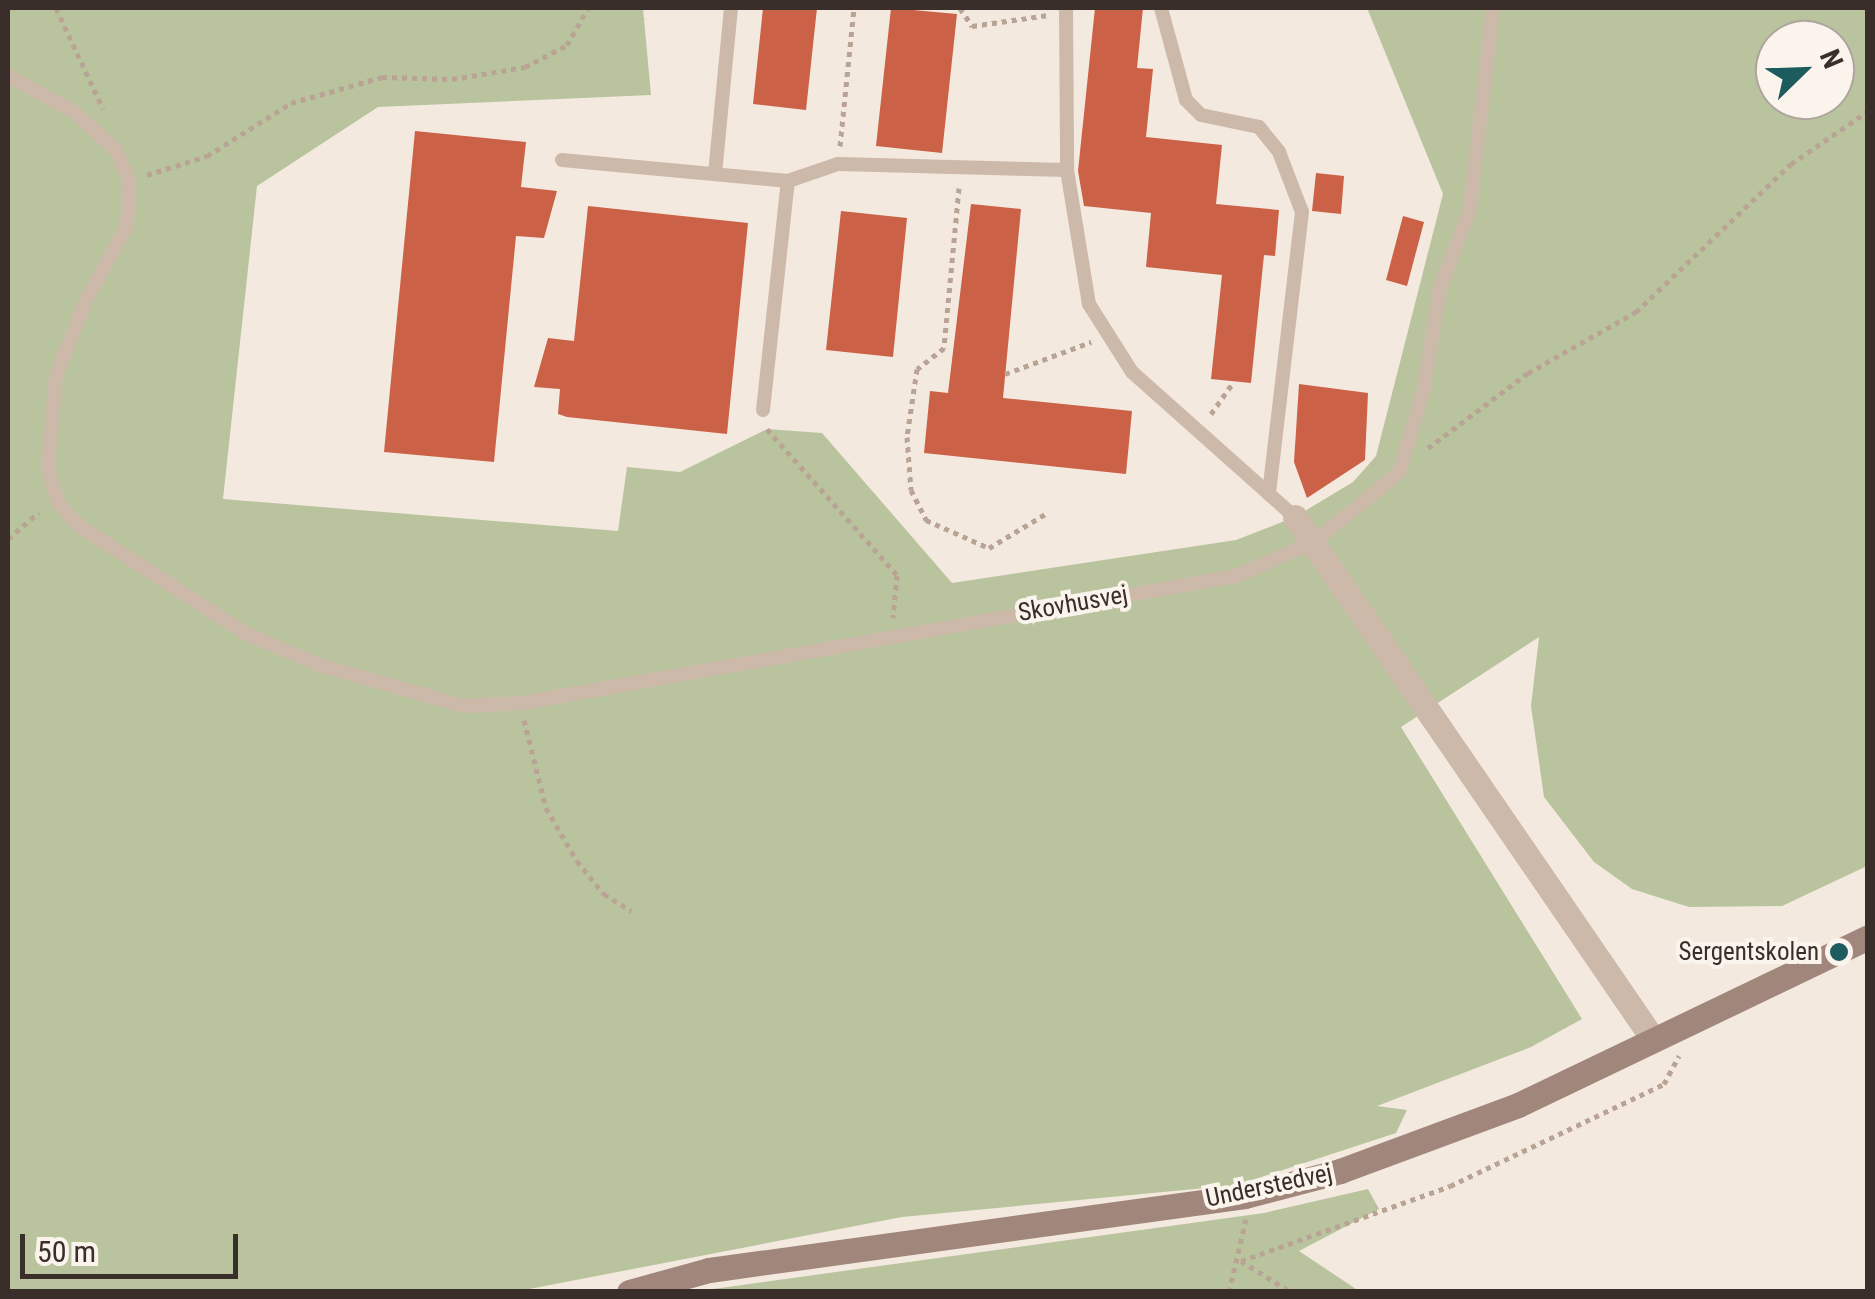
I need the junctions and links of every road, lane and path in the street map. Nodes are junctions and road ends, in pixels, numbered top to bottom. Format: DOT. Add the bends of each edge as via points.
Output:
graph roads {
  1 [pos="56,8"];
  2 [pos="588,8"];
  3 [pos="730,8"];
  4 [pos="854,8"];
  5 [pos="960,8"];
  6 [pos="1162,8"];
  7 [pos="1493,8"];
  8 [pos="1066,10"];
  9 [pos="8,76"];
  10 [pos="1868,111"];
  11 [pos="116,150"];
  12 [pos="562,160"];
  13 [pos="838,164"];
  14 [pos="962,168"];
  15 [pos="1067,170"];
  16 [pos="715,174"];
  17 [pos="129,180"];
  18 [pos="788,182"];
  19 [pos="1108,336"];
  20 [pos="1004,374"];
  21 [pos="1232,384"];
  22 [pos="764,410"];
  23 [pos="767,429"];
  24 [pos="1200,430"];
  25 [pos="1400,473"];
  26 [pos="1269,494"];
  27 [pos="59,504"];
  28 [pos="1047,513"];
  29 [pos="1295,517"];
  30 [pos="8,539"];
  31 [pos="1312,543"];
  32 [pos="891,636"];
  33 [pos="522,703"];
  34 [pos="631,911"];
  35 [pos="1868,937"];
  36 [pos="1686,1024"];
  37 [pos="1653,1039"];
  38 [pos="1246,1196"];
  39 [pos="1241,1261"];
  40 [pos="629,1292"];
  41 [pos="1229,1292"];
  42 [pos="1290,1292"];
  1 -- 11 [label="path"];
  2 -- 17 [label="path" via="567,45 525,67 452,79 382,76 292,103 207,156"];
  3 -- 16 [label="lane"];
  4 -- 13 [label="path"];
  5 -- 8 [label="path" via="972,26"];
  6 -- 26 [label="lane" via="1165,40 1186,100 1202,114 1259,127 1280,152 1302,212"];
  7 -- 25 [label="lane" via="1470,209 1440,288 1424,388"];
  8 -- 15 [label="lane"];
  9 -- 11 [label="lane" via="74,112"];
  10 -- 25 [label="path" via="1791,164 1636,312 1528,373"];
  11 -- 17 [label="lane"];
  12 -- 16 [label="lane"];
  13 -- 14 [label="lane"];
  13 -- 18 [label="lane"];
  14 -- 15 [label="lane"];
  14 -- 28 [label="path" via="944,348 917,369 907,437 911,490 926,520 989,548"];
  15 -- 19 [label="lane" via="1078,262 1089,304"];
  16 -- 18 [label="lane"];
  17 -- 27 [label="lane" via="127,226 86,298 56,375 48,469"];
  18 -- 22 [label="lane"];
  19 -- 20 [label="path"];
  19 -- 24 [label="lane" via="1132,372"];
  21 -- 24 [label="path"];
  23 -- 32 [label="path" via="896,575"];
  24 -- 26 [label="lane"];
  25 -- 31 [label="lane, Skovhusvej"];
  26 -- 29 [label="lane"];
  27 -- 30 [label="path" via="36,513"];
  27 -- 33 [label="lane, Skovhusvej" via="78,526 245,632 383,688 463,706"];
  29 -- 31 [label="street"];
  31 -- 32 [label="lane, Skovhusvej" via="1236,576"];
  31 -- 37 [label="street"];
  32 -- 33 [label="lane, Skovhusvej"];
  33 -- 34 [label="path" via="546,808 595,883"];
  35 -- 36 [label="street, Understedvej"];
  36 -- 37 [label="street, Understedvej"];
  36 -- 39 [label="path" via="1675,1072 1664,1084 1450,1186"];
  37 -- 38 [label="street, Understedvej" via="1424,1142"];
  38 -- 39 [label="path"];
  38 -- 40 [label="street, Understedvej" via="709,1270"];
  39 -- 41 [label="path"];
  39 -- 42 [label="path"];
}
